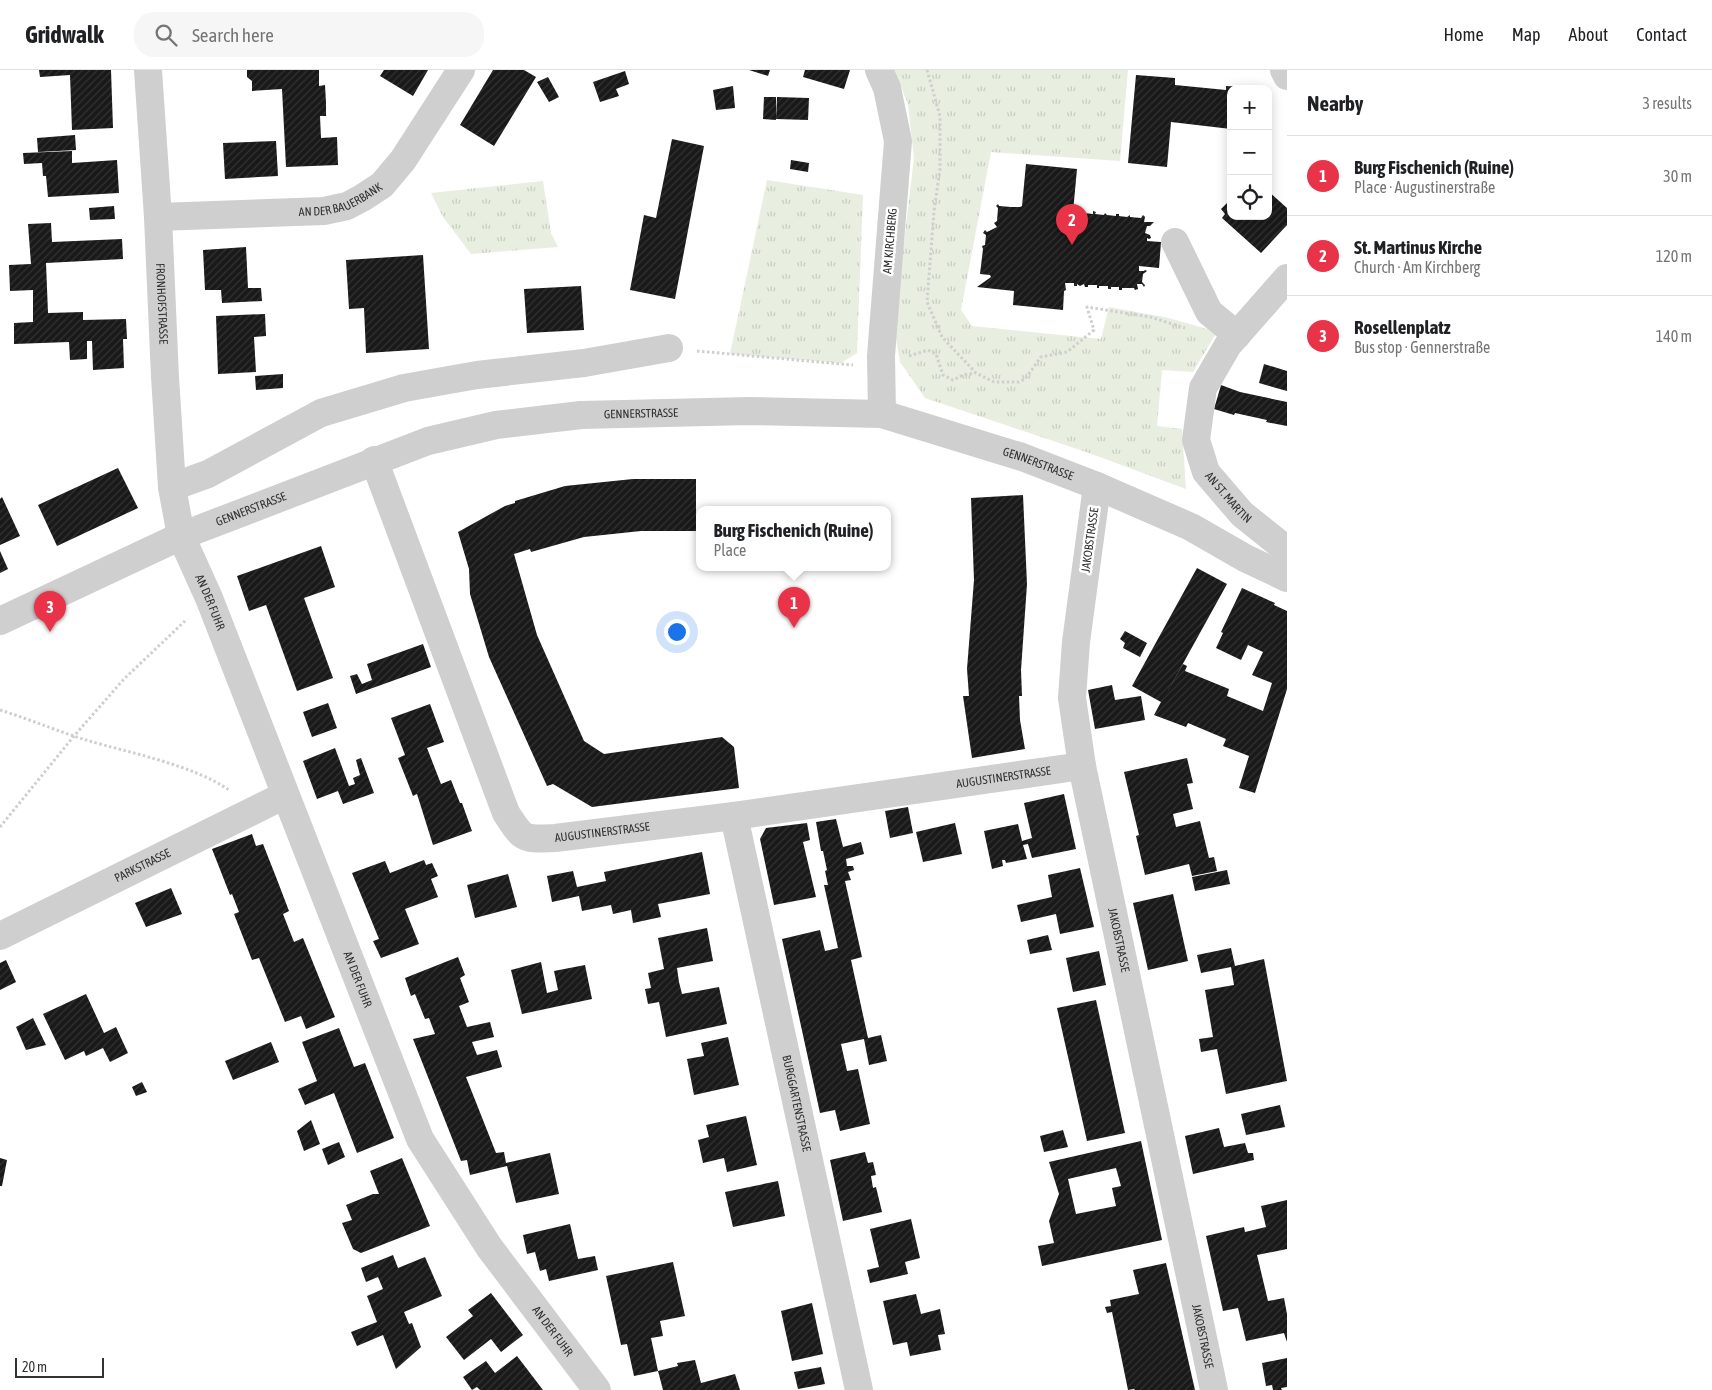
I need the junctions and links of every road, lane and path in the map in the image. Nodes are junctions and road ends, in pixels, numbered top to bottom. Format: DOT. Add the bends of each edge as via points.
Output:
graph roads {
  1 [pos="148,70"];
  2 [pos="461,70"];
  3 [pos="879,70"];
  4 [pos="927,70"];
  5 [pos="1284,70"];
  6 [pos="1287,76"];
  7 [pos="158,217"];
  8 [pos="1175,242"];
  9 [pos="1287,278"];
  10 [pos="1188,329"];
  11 [pos="1237,334"];
  12 [pos="669,348"];
  13 [pos="891,364"];
  14 [pos="976,373"];
  15 [pos="882,414"];
  16 [pos="374,460"];
  17 [pos="1097,486"];
  18 [pos="172,487"];
  19 [pos="181,536"];
  20 [pos="1287,550"];
  21 [pos="1287,578"];
  22 [pos="209,598"];
  23 [pos="0,621"];
  24 [pos="0,710"];
  25 [pos="74,736"];
  26 [pos="1082,766"];
  27 [pos="285,795"];
  28 [pos="257,809"];
  29 [pos="734,816"];
  30 [pos="0,827"];
  31 [pos="0,936"];
  32 [pos="597,1390"];
  33 [pos="859,1390"];
  34 [pos="1214,1390"];
  1 -- 7 [label="street, FRONHOFSTRASSE"];
  2 -- 7 [label="street, AN DER BAUERBANK" via="403,160 382,185 347,206 324,211"];
  3 -- 13 [label="street, AM KIRCHBERG" via="887,88 898,141"];
  4 -- 14 [label="path" via="940,116 940,169 927,302 942,337"];
  5 -- 6 [label="street"];
  7 -- 18 [label="street, FRONHOFSTRASSE"];
  8 -- 11 [label="street" via="1209,312"];
  9 -- 11 [label="street, AN ST. MARTIN"];
  10 -- 14 [label="path" via="1150,317 1087,307 1094,330 1067,352 1041,356 1025,379 994,382"];
  11 -- 20 [label="street, AN ST. MARTIN" via="1203,388 1196,440 1206,472 1242,514"];
  12 -- 13 [label="path"];
  12 -- 18 [label="street" via="404,388 320,414 208,474"];
  13 -- 14 [label="path" via="928,350 936,354 943,374 952,380 963,374"];
  13 -- 15 [label="street, AM KIRCHBERG"];
  15 -- 16 [label="street, GENNERSTRASSE" via="750,411 581,415 496,425 428,441"];
  15 -- 17 [label="street, GENNERSTRASSE" via="1022,457"];
  16 -- 19 [label="street, GENNERSTRASSE"];
  16 -- 29 [label="street, AUGUSTINERSTRASSE" via="506,813 519,833 530,839 555,838"];
  17 -- 21 [label="street, GENNERSTRASSE" via="1191,527"];
  17 -- 26 [label="street, JAKOBSTRASSE" via="1076,642 1072,698"];
  18 -- 19 [label="street, FRONHOFSTRASSE"];
  19 -- 22 [label="street, AN DER FUHR"];
  19 -- 23 [label="street, GENNERSTRASSE"];
  22 -- 25 [label="path" via="124,679"];
  22 -- 27 [label="street, AN DER FUHR"];
  24 -- 25 [label="path"];
  25 -- 28 [label="path" via="174,765 218,782"];
  25 -- 30 [label="path"];
  26 -- 29 [label="street, AUGUSTINERSTRASSE"];
  26 -- 34 [label="street, JAKOBSTRASSE"];
  27 -- 28 [label="street, PARKSTRASSE"];
  27 -- 32 [label="street, AN DER FUHR" via="420,1139 489,1247"];
  28 -- 31 [label="street, PARKSTRASSE"];
  29 -- 33 [label="street, BURGGARTENSTRASSE"];
}
